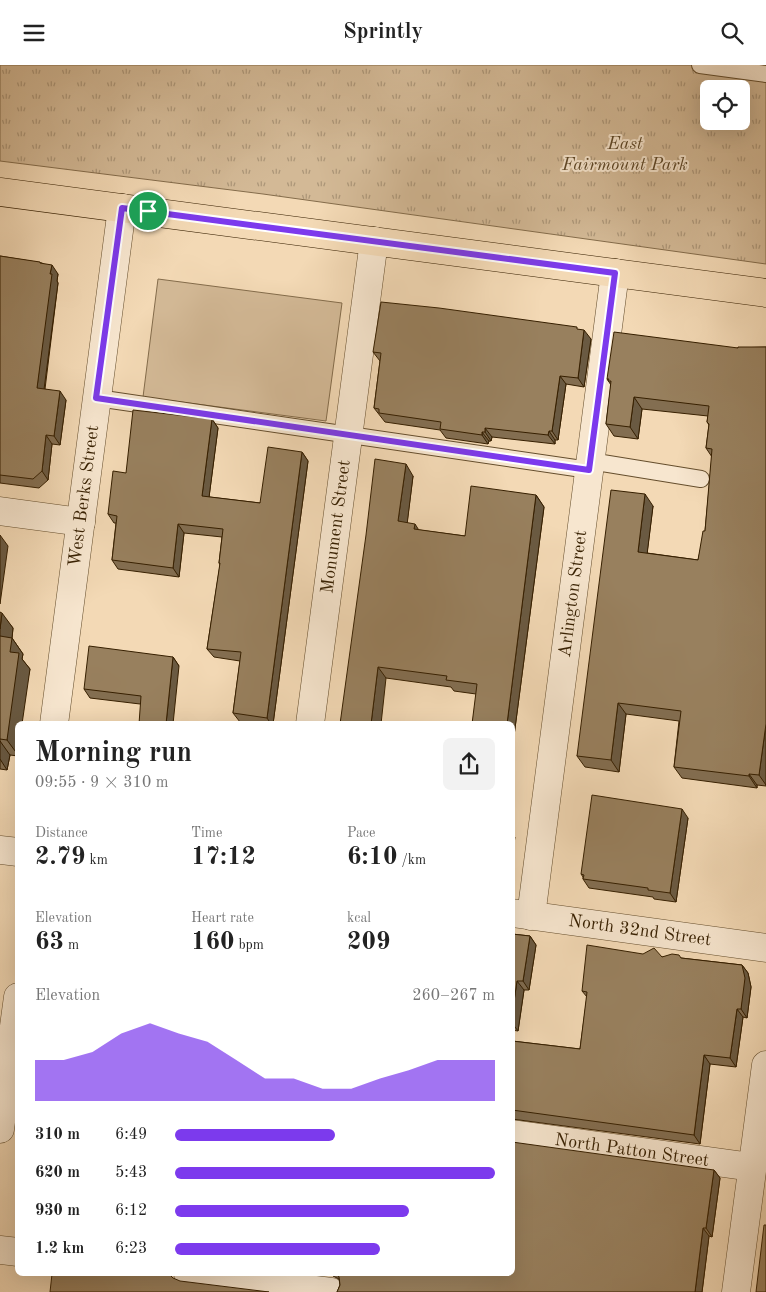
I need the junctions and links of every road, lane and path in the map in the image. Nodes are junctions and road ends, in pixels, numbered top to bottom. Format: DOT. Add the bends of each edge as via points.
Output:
graph roads {
  1 [pos="700,65"];
  2 [pos="766,74"];
  3 [pos="0,192"];
  4 [pos="122,208"];
  5 [pos="374,241"];
  6 [pos="615,273"];
  7 [pos="766,293"];
  8 [pos="96,398"];
  9 [pos="348,435"];
  10 [pos="590,465"];
  11 [pos="701,479"];
  12 [pos="0,511"];
  13 [pos="80,522"];
  14 [pos="54,721"];
  15 [pos="310,721"];
  16 [pos="0,850"];
  17 [pos="15,852"];
  18 [pos="522,914"];
  19 [pos="766,948"];
  20 [pos="15,1039"];
  21 [pos="766,1065"];
  22 [pos="13,1067"];
  23 [pos="0,1129"];
  24 [pos="515,1134"];
  25 [pos="752,1167"];
  26 [pos="0,1250"];
  27 [pos="15,1252"];
  28 [pos="204,1276"];
  29 [pos="332,1292"];
  30 [pos="736,1292"];
  1 -- 2 [label="lane"];
  3 -- 4 [label="main road"];
  4 -- 5 [label="main road"];
  4 -- 8 [label="street, West Berks Street"];
  5 -- 6 [label="main road"];
  5 -- 9 [label="street, Monument Street"];
  6 -- 7 [label="main road"];
  6 -- 10 [label="street, Arlington Street"];
  8 -- 9 [label="lane"];
  8 -- 13 [label="street, West Berks Street"];
  9 -- 10 [label="lane"];
  9 -- 15 [label="street, Monument Street"];
  10 -- 11 [label="lane"];
  10 -- 18 [label="street, Arlington Street"];
  12 -- 13 [label="street"];
  13 -- 14 [label="street, West Berks Street"];
  16 -- 17 [label="street"];
  18 -- 19 [label="street, North 32nd Street"];
  20 -- 22 [label="street"];
  21 -- 25 [label="street"];
  22 -- 23 [label="street"];
  24 -- 25 [label="street, North Patton Street"];
  25 -- 30 [label="street"];
  26 -- 27 [label="street"];
  28 -- 29 [label="street"];
}
